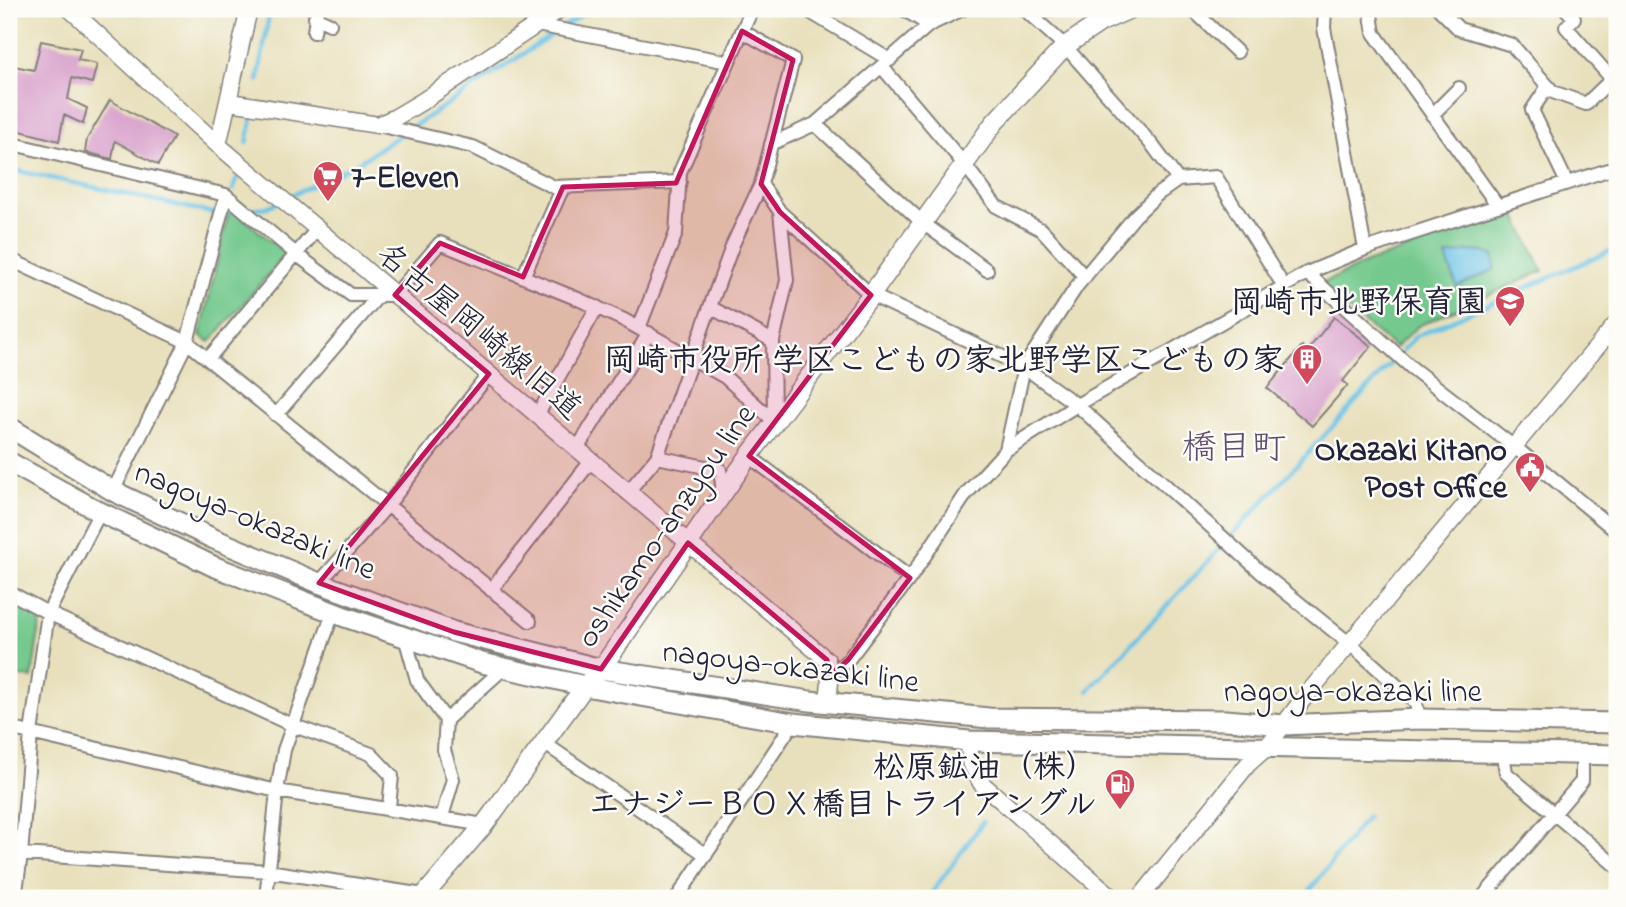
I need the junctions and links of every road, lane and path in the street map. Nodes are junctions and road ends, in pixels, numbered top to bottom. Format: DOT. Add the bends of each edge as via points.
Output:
graph roads {
  1 [pos="69,9"];
  2 [pos="249,9"];
  3 [pos="560,9"];
  4 [pos="752,9"];
  5 [pos="805,9"];
  6 [pos="903,9"];
  7 [pos="963,9"];
  8 [pos="1050,9"];
  9 [pos="1130,9"];
  10 [pos="1192,9"];
  11 [pos="1325,9"];
  12 [pos="1370,9"];
  13 [pos="1439,9"];
  14 [pos="1566,9"];
  15 [pos="1028,12"];
  16 [pos="316,13"];
  17 [pos="330,24"];
  18 [pos="929,24"];
  19 [pos="537,25"];
  20 [pos="742,31"];
  21 [pos="314,32"];
  22 [pos="1065,46"];
  23 [pos="1237,52"];
  24 [pos="729,62"];
  25 [pos="886,64"];
  26 [pos="1616,78"];
  27 [pos="1548,86"];
  28 [pos="1459,88"];
  29 [pos="230,102"];
  30 [pos="1432,115"];
  31 [pos="815,124"];
  32 [pos="377,125"];
  33 [pos="9,144"];
  34 [pos="771,144"];
  35 [pos="218,145"];
  36 [pos="965,165"];
  37 [pos="1617,167"];
  38 [pos="1178,180"];
  39 [pos="680,182"];
  40 [pos="1567,183"];
  41 [pos="761,184"];
  42 [pos="563,187"];
  43 [pos="226,195"];
  44 [pos="1498,206"];
  45 [pos="780,212"];
  46 [pos="923,223"];
  47 [pos="318,228"];
  48 [pos="1365,249"];
  49 [pos="296,254"];
  50 [pos="9,259"];
  51 [pos="987,270"];
  52 [pos="1307,274"];
  53 [pos="523,276"];
  54 [pos="1085,277"];
  55 [pos="1283,285"];
  56 [pos="387,295"];
  57 [pos="871,295"];
  58 [pos="597,307"];
  59 [pos="710,307"];
  60 [pos="1617,323"];
  61 [pos="644,331"];
  62 [pos="773,341"];
  63 [pos="187,342"];
  64 [pos="692,358"];
  65 [pos="208,359"];
  66 [pos="1024,367"];
  67 [pos="489,374"];
  68 [pos="1077,405"];
  69 [pos="276,415"];
  70 [pos="537,416"];
  71 [pos="774,421"];
  72 [pos="9,427"];
  73 [pos="1514,447"];
  74 [pos="577,449"];
  75 [pos="1006,450"];
  76 [pos="749,456"];
  77 [pos="657,457"];
  78 [pos="591,461"];
  79 [pos="9,462"];
  80 [pos="113,491"];
  81 [pos="723,492"];
  82 [pos="627,493"];
  83 [pos="387,506"];
  84 [pos="100,512"];
  85 [pos="1617,532"];
  86 [pos="688,543"];
  87 [pos="910,578"];
  88 [pos="319,583"];
  89 [pos="491,590"];
  90 [pos="9,592"];
  91 [pos="333,612"];
  92 [pos="48,613"];
  93 [pos="530,621"];
  94 [pos="405,637"];
  95 [pos="1349,644"];
  96 [pos="504,668"];
  97 [pos="601,670"];
  98 [pos="830,675"];
  99 [pos="585,686"];
  100 [pos="828,702"];
  101 [pos="1419,719"];
  102 [pos="446,720"];
  103 [pos="793,723"];
  104 [pos="1617,723"];
  105 [pos="292,725"];
  106 [pos="1284,725"];
  107 [pos="9,728"];
  108 [pos="31,733"];
  109 [pos="969,741"];
  110 [pos="544,743"];
  111 [pos="1266,748"];
  112 [pos="1503,754"];
  113 [pos="1582,755"];
  114 [pos="1617,755"];
  115 [pos="277,790"];
  116 [pos="389,807"];
  117 [pos="1554,814"];
  118 [pos="442,817"];
  119 [pos="484,825"];
  120 [pos="15,854"];
  121 [pos="706,855"];
  122 [pos="1617,867"];
  123 [pos="268,871"];
  124 [pos="423,897"];
  125 [pos="15,898"];
  126 [pos="265,898"];
  127 [pos="677,898"];
  128 [pos="1113,898"];
  129 [pos="1140,898"];
  130 [pos="1482,898"];
  1 -- 35 [label="street, 名古屋岡崎線旧道"];
  2 -- 29 [label="street"];
  3 -- 19 [label="street"];
  4 -- 20 [label="street"];
  5 -- 25 [label="street"];
  6 -- 18 [label="street"];
  7 -- 18 [label="street"];
  8 -- 15 [label="street"];
  9 -- 22 [label="main road, oshikamo-anzyou line"];
  10 -- 23 [label="street"];
  11 -- 48 [label="street" via="1324,28"];
  12 -- 30 [label="street" via="1374,33"];
  13 -- 27 [label="street" via="1459,29 1512,45"];
  14 -- 26 [label="street" via="1574,18 1566,27"];
  15 -- 22 [label="street"];
  16 -- 17 [label="street"];
  16 -- 21 [label="street"];
  18 -- 25 [label="street"];
  19 -- 24 [label="street"];
  19 -- 32 [label="street"];
  20 -- 24 [label="street"];
  20 -- 34 [label="street" via="793,60"];
  22 -- 36 [label="main road, oshikamo-anzyou line" via="995,123"];
  22 -- 38 [label="street"];
  24 -- 39 [label="street" via="680,172"];
  25 -- 31 [label="street"];
  25 -- 36 [label="street"];
  26 -- 27 [label="street" via="1586,104"];
  27 -- 40 [label="street" via="1532,110"];
  28 -- 30 [label="street"];
  29 -- 32 [label="street"];
  29 -- 35 [label="street"];
  30 -- 44 [label="street"];
  31 -- 34 [label="street"];
  31 -- 46 [label="street"];
  32 -- 42 [label="street" via="473,147 554,187"];
  33 -- 43 [label="street"];
  34 -- 41 [label="street"];
  35 -- 47 [label="street, 名古屋岡崎線旧道"];
  36 -- 46 [label="main road, oshikamo-anzyou line"];
  36 -- 54 [label="street" via="996,206 1042,230"];
  37 -- 40 [label="street"];
  38 -- 54 [label="street" via="1135,216"];
  38 -- 55 [label="street" via="1216,177"];
  39 -- 42 [label="street"];
  39 -- 61 [label="street" via="676,233"];
  40 -- 44 [label="street"];
  41 -- 45 [label="street"];
  41 -- 59 [label="street"];
  42 -- 53 [label="street"];
  43 -- 49 [label="street"];
  43 -- 63 [label="street"];
  44 -- 48 [label="street"];
  45 -- 57 [label="street"];
  45 -- 62 [label="street" via="787,280"];
  46 -- 51 [label="street"];
  46 -- 57 [label="main road, oshikamo-anzyou line"];
  47 -- 49 [label="street"];
  47 -- 56 [label="street, 名古屋岡崎線旧道"];
  48 -- 52 [label="street"];
  49 -- 56 [label="street" via="351,295"];
  49 -- 65 [label="street"];
  50 -- 63 [label="street"];
  52 -- 55 [label="street"];
  52 -- 73 [label="street" via="1412,368"];
  53 -- 56 [label="street" via="440,243"];
  53 -- 58 [label="street"];
  54 -- 66 [label="street"];
  55 -- 68 [label="street"];
  56 -- 67 [label="street, 名古屋岡崎線旧道"];
  56 -- 69 [label="street"];
  57 -- 66 [label="street"];
  57 -- 71 [label="main road, oshikamo-anzyou line"];
  58 -- 61 [label="street"];
  58 -- 70 [label="street"];
  59 -- 62 [label="street"];
  59 -- 64 [label="street"];
  60 -- 73 [label="street"];
  61 -- 64 [label="street"];
  61 -- 74 [label="street"];
  62 -- 71 [label="street"];
  63 -- 65 [label="street"];
  63 -- 80 [label="street"];
  64 -- 71 [label="street" via="725,377"];
  64 -- 77 [label="street"];
  65 -- 69 [label="street"];
  66 -- 68 [label="street"];
  66 -- 75 [label="street"];
  67 -- 70 [label="street, 名古屋岡崎線旧道"];
  67 -- 83 [label="street"];
  68 -- 75 [label="street"];
  68 -- 95 [label="street" via="1263,574"];
  69 -- 83 [label="street"];
  70 -- 74 [label="street, 名古屋岡崎線旧道"];
  71 -- 76 [label="main road, oshikamo-anzyou line"];
  72 -- 80 [label="main road, nagoya-okazaki line"];
  73 -- 85 [label="street"];
  73 -- 95 [label="street"];
  74 -- 78 [label="street, 名古屋岡崎線旧道"];
  75 -- 87 [label="street" via="966,494"];
  76 -- 81 [label="main road, oshikamo-anzyou line"];
  76 -- 87 [label="street"];
  77 -- 81 [label="street" via="720,470"];
  77 -- 82 [label="street"];
  78 -- 82 [label="street, 名古屋岡崎線旧道"];
  78 -- 89 [label="street"];
  79 -- 84 [label="main road, nagoya-okazaki line"];
  80 -- 88 [label="main road, nagoya-okazaki line"];
  81 -- 86 [label="main road, oshikamo-anzyou line"];
  82 -- 86 [label="street, 名古屋岡崎線旧道"];
  83 -- 88 [label="street"];
  83 -- 89 [label="street"];
  84 -- 91 [label="main road, nagoya-okazaki line" via="214,566"];
  84 -- 92 [label="street"];
  86 -- 97 [label="main road, oshikamo-anzyou line"];
  86 -- 98 [label="street, 名古屋岡崎線旧道" via="827,660"];
  87 -- 98 [label="street" via="848,660"];
  88 -- 97 [label="main road, nagoya-okazaki line" via="454,632"];
  89 -- 93 [label="street"];
  90 -- 92 [label="street"];
  91 -- 94 [label="main road, nagoya-okazaki line"];
  91 -- 105 [label="street"];
  92 -- 105 [label="street"];
  92 -- 108 [label="street"];
  94 -- 96 [label="main road, nagoya-okazaki line"];
  94 -- 102 [label="street" via="417,680"];
  95 -- 101 [label="street" via="1416,703"];
  95 -- 106 [label="street"];
  96 -- 99 [label="main road, nagoya-okazaki line"];
  96 -- 102 [label="street"];
  97 -- 99 [label="main road, oshikamo-anzyou line"];
  97 -- 100 [label="main road, nagoya-okazaki line"];
  98 -- 100 [label="street"];
  99 -- 103 [label="main road, nagoya-okazaki line"];
  99 -- 110 [label="main road, oshikamo-anzyou line"];
  100 -- 106 [label="main road, nagoya-okazaki line" via="989,718 1226,720"];
  101 -- 104 [label="main road, nagoya-okazaki line"];
  101 -- 106 [label="main road, nagoya-okazaki line"];
  102 -- 118 [label="street" via="444,750 453,779"];
  103 -- 109 [label="main road, nagoya-okazaki line"];
  103 -- 121 [label="street"];
  105 -- 115 [label="street"];
  105 -- 116 [label="street" via="371,754 392,776"];
  106 -- 111 [label="street"];
  107 -- 108 [label="street"];
  108 -- 115 [label="street"];
  108 -- 120 [label="street"];
  109 -- 111 [label="main road, nagoya-okazaki line"];
  109 -- 128 [label="street" via="970,761 981,783"];
  110 -- 119 [label="main road, oshikamo-anzyou line"];
  110 -- 121 [label="street"];
  111 -- 112 [label="main road, nagoya-okazaki line"];
  111 -- 129 [label="street"];
  112 -- 113 [label="main road, nagoya-okazaki line"];
  112 -- 117 [label="street" via="1506,773"];
  113 -- 114 [label="main road, nagoya-okazaki line"];
  113 -- 117 [label="street" via="1582,781"];
  115 -- 116 [label="street"];
  115 -- 123 [label="street"];
  116 -- 118 [label="street"];
  117 -- 122 [label="street"];
  117 -- 130 [label="street"];
  118 -- 119 [label="street"];
  119 -- 124 [label="main road, oshikamo-anzyou line"];
  120 -- 123 [label="street"];
  120 -- 125 [label="street"];
  121 -- 127 [label="street"];
  123 -- 124 [label="street"];
  123 -- 126 [label="street"];
}
